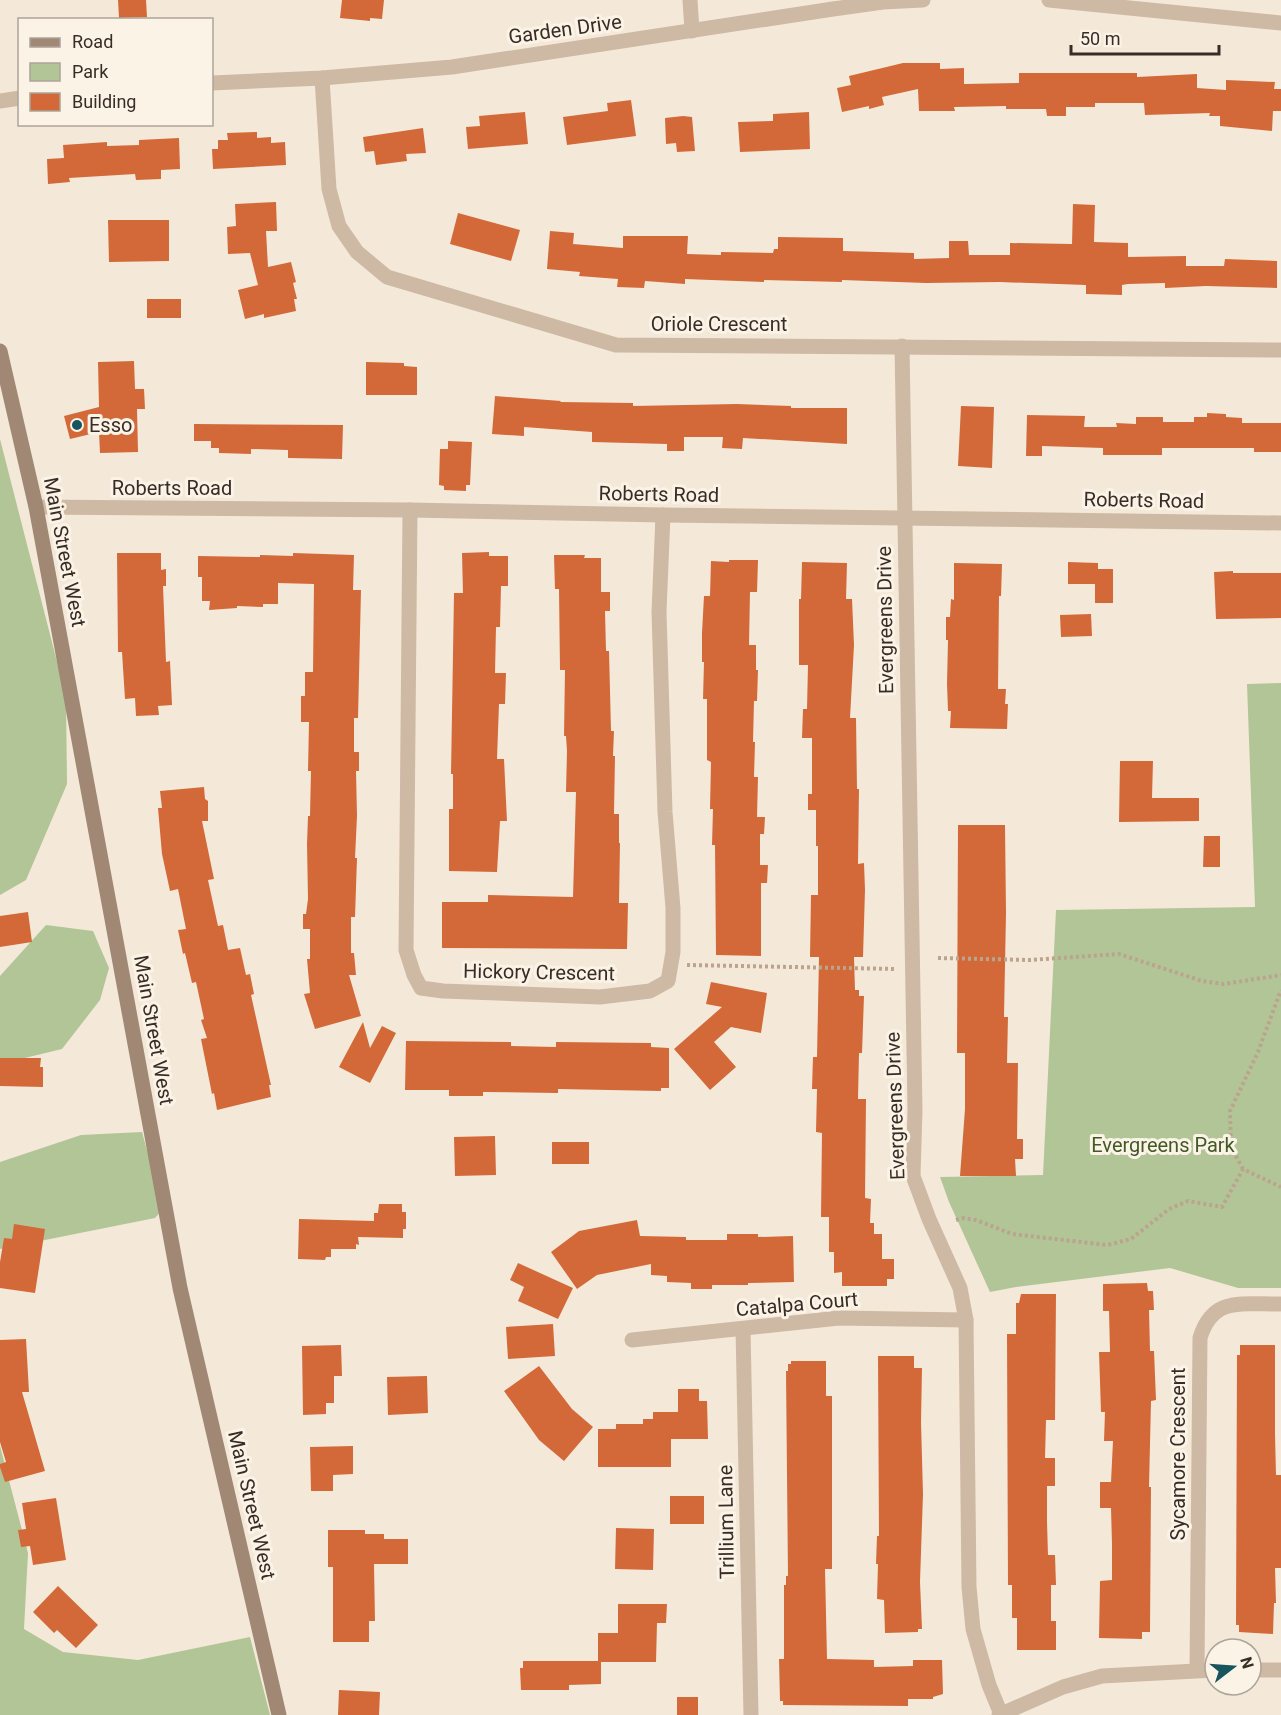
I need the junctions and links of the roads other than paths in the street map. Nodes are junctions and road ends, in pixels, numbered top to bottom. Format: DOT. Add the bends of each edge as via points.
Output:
graph roads {
  1 [pos="690,0"];
  2 [pos="923,0"];
  3 [pos="1049,0"];
  4 [pos="1281,22"];
  5 [pos="692,31"];
  6 [pos="321,78"];
  7 [pos="213,83"];
  8 [pos="18,98"];
  9 [pos="0,100"];
  10 [pos="902,346"];
  11 [pos="1281,350"];
  12 [pos="0,351"];
  13 [pos="36,507"];
  14 [pos="410,510"];
  15 [pos="663,515"];
  16 [pos="905,519"];
  17 [pos="1281,523"];
  18 [pos="1281,1304"];
  19 [pos="966,1320"];
  20 [pos="743,1329"];
  21 [pos="632,1340"];
  22 [pos="1197,1670"];
  23 [pos="1203,1670"];
  24 [pos="1263,1670"];
  25 [pos="1281,1670"];
  26 [pos="279,1715"];
  27 [pos="751,1715"];
  28 [pos="1000,1715"];
  1 -- 5 [label="street"];
  2 -- 5 [label="street, Garden Drive" via="853,6"];
  3 -- 4 [label="street"];
  5 -- 6 [label="street, Garden Drive" via="452,67"];
  6 -- 7 [label="street, Garden Drive"];
  6 -- 10 [label="street, Oriole Crescent" via="330,189 339,226 357,252 387,277 616,345"];
  8 -- 9 [label="street"];
  10 -- 11 [label="street, Oriole Crescent"];
  10 -- 16 [label="street, Evergreens Drive"];
  12 -- 13 [label="main road, Main Street West"];
  13 -- 14 [label="street, Roberts Road"];
  13 -- 26 [label="main road, Main Street West" via="180,1288"];
  14 -- 15 [label="street, Roberts Road"];
  14 -- 15 [label="street, Hickory Crescent" via="406,950 414,975 421,988 443,992 600,997 650,991 668,981 673,952 659,612"];
  15 -- 16 [label="street, Roberts Road"];
  16 -- 17 [label="street, Roberts Road"];
  16 -- 19 [label="street, Evergreens Drive" via="913,1176 960,1288"];
  18 -- 22 [label="street, Sycamore Crescent" via="1218,1308 1205,1322 1200,1338"];
  19 -- 20 [label="street, Catalpa Court" via="839,1318"];
  19 -- 28 [label="street, Evergreens Drive" via="969,1587 973,1629"];
  20 -- 21 [label="street, Catalpa Court"];
  20 -- 27 [label="street, Trillium Lane"];
  22 -- 23 [label="street"];
  22 -- 28 [label="street" via="1101,1676 1063,1687"];
  24 -- 25 [label="street"];
}
